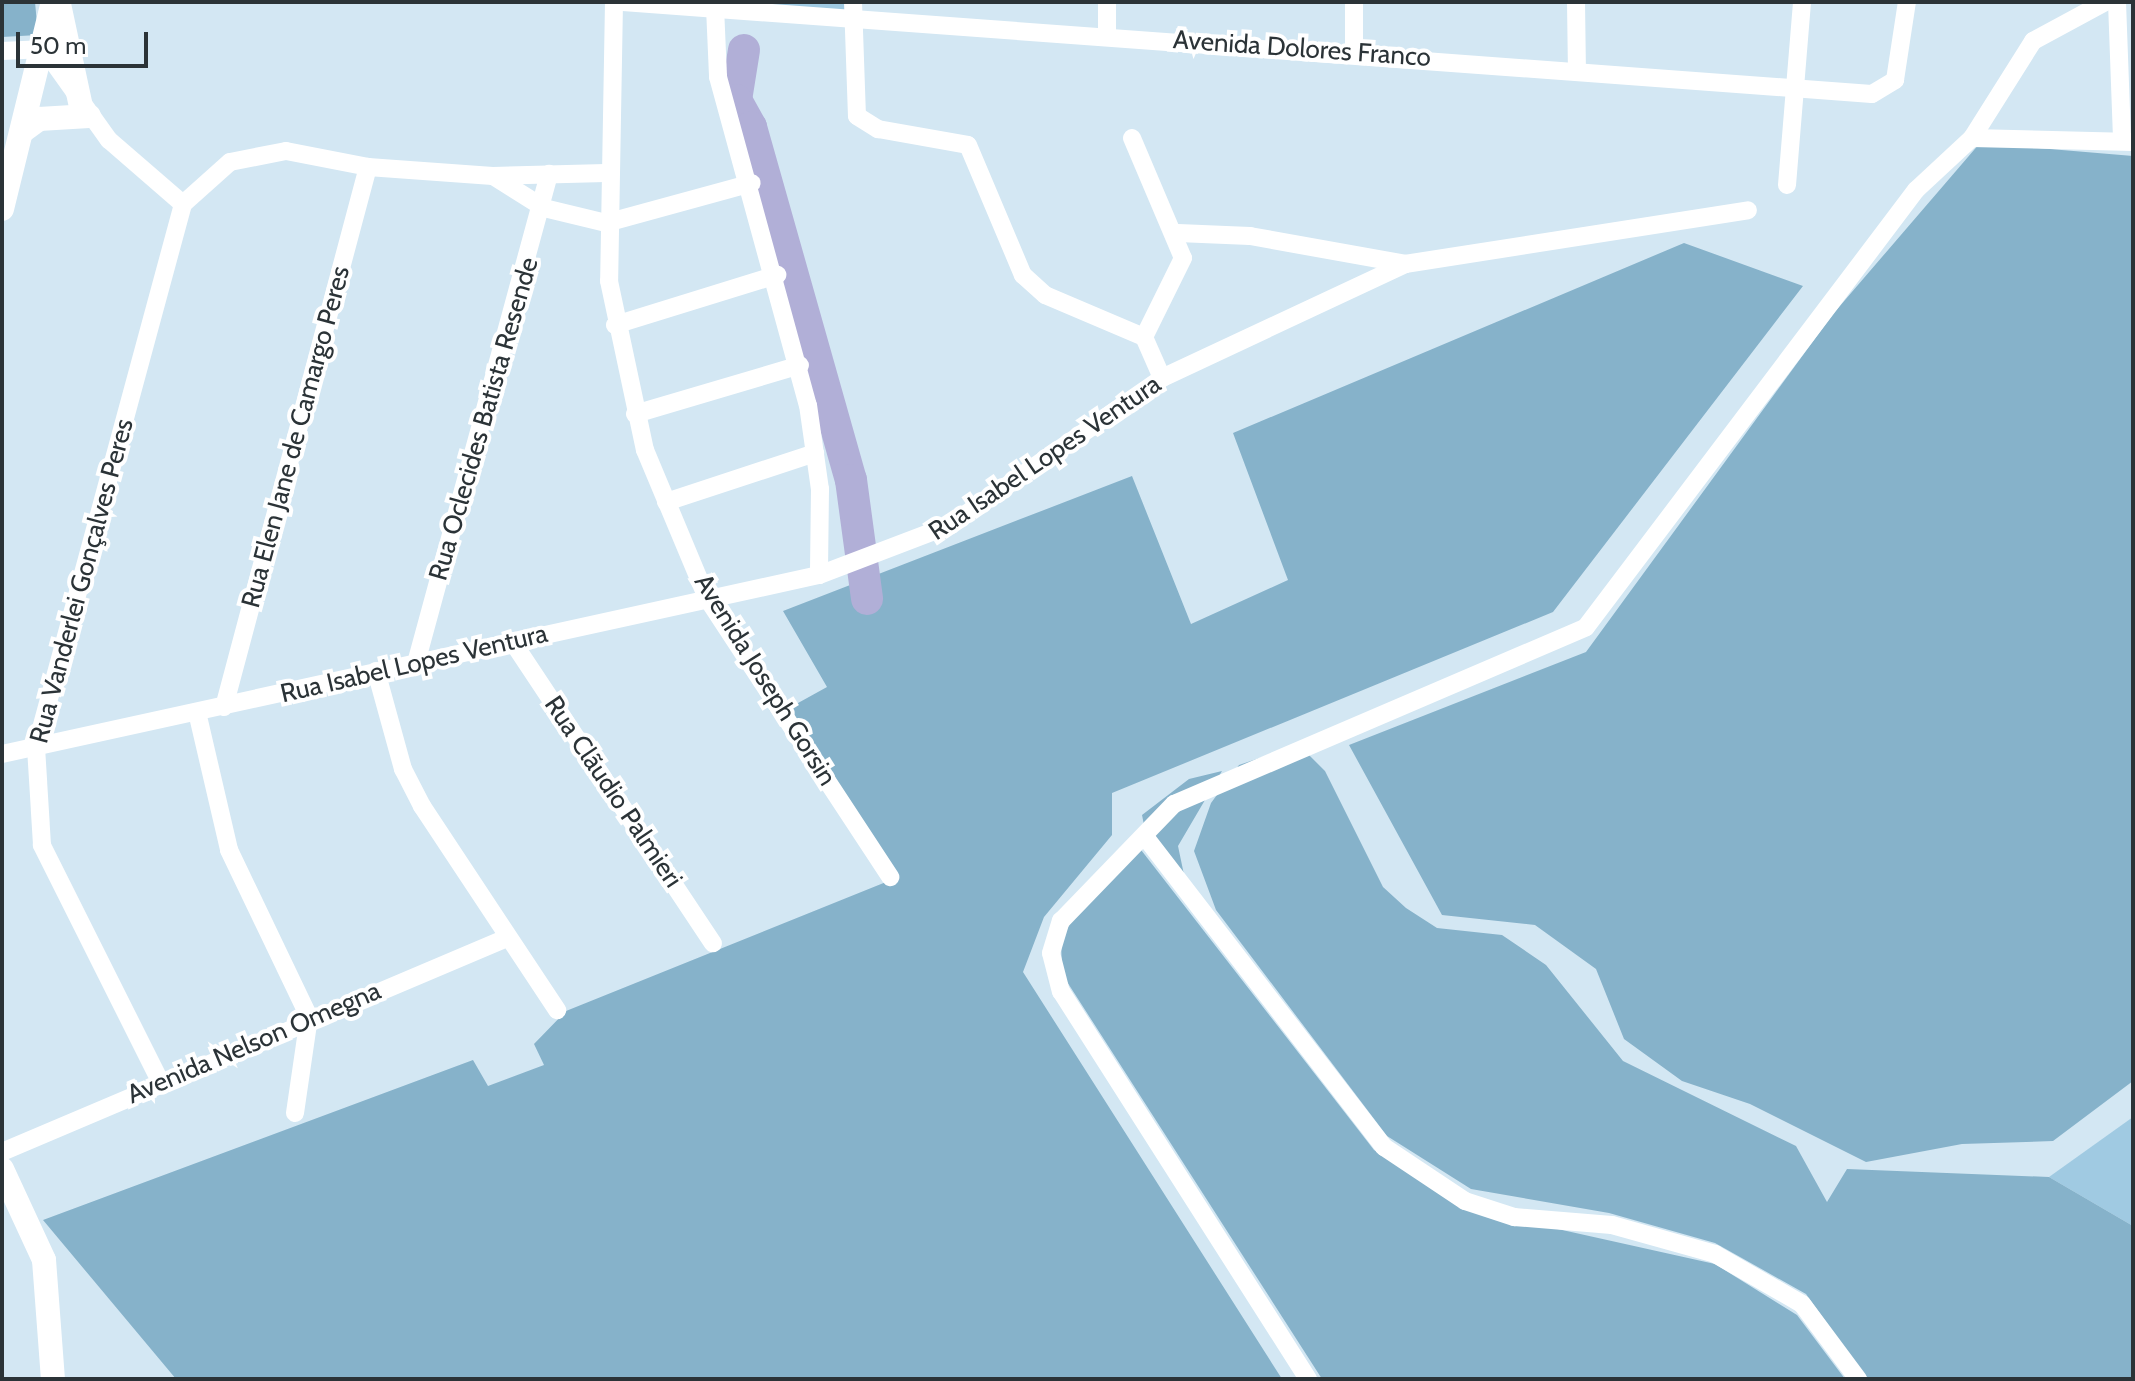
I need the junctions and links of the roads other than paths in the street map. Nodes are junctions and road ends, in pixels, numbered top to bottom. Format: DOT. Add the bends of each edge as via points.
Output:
graph roads {
  1 [pos="614,2"];
  2 [pos="623,2"];
  3 [pos="1107,2"];
  4 [pos="1354,2"];
  5 [pos="1576,2"];
  6 [pos="1802,2"];
  7 [pos="1907,2"];
  8 [pos="2105,2"];
  9 [pos="2117,2"];
  10 [pos="715,7"];
  11 [pos="854,10"];
  12 [pos="49,16"];
  13 [pos="1107,34"];
  14 [pos="2,51"];
  15 [pos="1354,52"];
  16 [pos="1577,71"];
  17 [pos="1795,91"];
  18 [pos="85,112"];
  19 [pos="24,130"];
  20 [pos="1132,138"];
  21 [pos="1972,138"];
  22 [pos="2128,141"];
  23 [pos="368,167"];
  24 [pos="606,173"];
  25 [pos="549,174"];
  26 [pos="493,176"];
  27 [pos="752,183"];
  28 [pos="1787,185"];
  29 [pos="183,204"];
  30 [pos="544,208"];
  31 [pos="2,209"];
  32 [pos="1748,210"];
  33 [pos="606,223"];
  34 [pos="1178,233"];
  35 [pos="1405,264"];
  36 [pos="777,275"];
  37 [pos="615,325"];
  38 [pos="1144,337"];
  39 [pos="800,365"];
  40 [pos="1162,378"];
  41 [pos="635,414"];
  42 [pos="815,453"];
  43 [pos="666,502"];
  44 [pos="819,575"];
  45 [pos="707,598"];
  46 [pos="512,641"];
  47 [pos="416,663"];
  48 [pos="376,671"];
  49 [pos="224,707"];
  50 [pos="197,712"];
  51 [pos="36,747"];
  52 [pos="2,754"];
  53 [pos="1146,838"];
  54 [pos="890,877"];
  55 [pos="507,938"];
  56 [pos="713,943"];
  57 [pos="557,1010"];
  58 [pos="309,1017"];
  59 [pos="160,1081"];
  60 [pos="295,1113"];
  61 [pos="2,1152"];
  62 [pos="2,1169"];
  63 [pos="53,1379"];
  64 [pos="1308,1379"];
  65 [pos="1858,1379"];
  1 -- 24 [label="street, Avenida Joseph Gorsin"];
  2 -- 10 [label="street, Avenida Dolores Franco"];
  3 -- 13 [label="street"];
  4 -- 15 [label="street"];
  5 -- 16 [label="street"];
  6 -- 17 [label="street"];
  7 -- 17 [label="street, Avenida Dolores Franco" via="1898,69 1886,91"];
  8 -- 21 [label="street" via="2033,41"];
  9 -- 22 [label="street"];
  10 -- 11 [label="street, Avenida Dolores Franco"];
  10 -- 27 [label="street" via="718,77"];
  11 -- 13 [label="street, Avenida Dolores Franco"];
  11 -- 38 [label="street" via="857,116 895,132 968,145 1023,275 1045,295"];
  12 -- 14 [label="street"];
  12 -- 18 [label="main road"];
  12 -- 18 [label="street"];
  12 -- 19 [label="main road"];
  13 -- 15 [label="street, Avenida Dolores Franco"];
  15 -- 16 [label="street, Avenida Dolores Franco"];
  16 -- 17 [label="street, Avenida Dolores Franco"];
  17 -- 28 [label="street"];
  18 -- 19 [label="main road" via="39,119"];
  18 -- 29 [label="street"];
  19 -- 31 [label="main road"];
  20 -- 34 [label="street"];
  21 -- 22 [label="street"];
  21 -- 53 [label="street" via="1916,190 1586,627 1174,804"];
  23 -- 26 [label="street"];
  23 -- 29 [label="street" via="286,151 255,153 230,162"];
  23 -- 49 [label="street, Rua Elen Jane de Camargo Peres"];
  24 -- 25 [label="street"];
  24 -- 33 [label="street, Avenida Joseph Gorsin"];
  25 -- 26 [label="street"];
  25 -- 30 [label="street, Rua Oclecides Batista Resende"];
  26 -- 30 [label="street"];
  27 -- 33 [label="street"];
  27 -- 36 [label="street"];
  29 -- 51 [label="street, Rua Vanderlei Gonçalves Peres"];
  30 -- 33 [label="street"];
  30 -- 47 [label="street, Rua Oclecides Batista Resende"];
  32 -- 35 [label="street, Rua Isabel Lopes Ventura"];
  33 -- 37 [label="street, Avenida Joseph Gorsin"];
  34 -- 35 [label="street" via="1250,236"];
  34 -- 38 [label="street" via="1178,278"];
  35 -- 40 [label="street, Rua Isabel Lopes Ventura"];
  36 -- 37 [label="street"];
  36 -- 39 [label="street"];
  37 -- 41 [label="street, Avenida Joseph Gorsin"];
  38 -- 40 [label="street"];
  39 -- 41 [label="street"];
  39 -- 42 [label="street"];
  40 -- 44 [label="street, Rua Isabel Lopes Ventura" via="950,525"];
  41 -- 43 [label="street, Avenida Joseph Gorsin"];
  42 -- 43 [label="street"];
  42 -- 44 [label="street"];
  43 -- 45 [label="street, Avenida Joseph Gorsin"];
  44 -- 45 [label="street, Rua Isabel Lopes Ventura"];
  45 -- 46 [label="street, Rua Isabel Lopes Ventura"];
  45 -- 54 [label="street, Avenida Joseph Gorsin"];
  46 -- 47 [label="street, Rua Isabel Lopes Ventura"];
  46 -- 56 [label="street, Rua Clãudio Palmieri"];
  47 -- 48 [label="street, Rua Isabel Lopes Ventura"];
  48 -- 49 [label="street, Rua Isabel Lopes Ventura"];
  48 -- 55 [label="street" via="403,769"];
  49 -- 50 [label="street, Rua Isabel Lopes Ventura"];
  50 -- 51 [label="street, Rua Isabel Lopes Ventura"];
  50 -- 58 [label="street" via="229,850"];
  51 -- 52 [label="street, Rua Isabel Lopes Ventura"];
  51 -- 59 [label="street, Rua Vanderlei Gonçalves Peres" via="36,808 47,858"];
  53 -- 64 [label="street" via="1061,921 1052,938 1052,973"];
  53 -- 65 [label="street" via="1384,1147 1465,1201 1514,1217 1612,1225 1715,1254 1802,1304"];
  55 -- 57 [label="street"];
  55 -- 58 [label="street, Avenida Nelson Omegna"];
  58 -- 59 [label="street, Avenida Nelson Omegna"];
  58 -- 60 [label="street"];
  59 -- 61 [label="street, Avenida Nelson Omegna"];
  62 -- 63 [label="main road" via="44,1260"];
}
